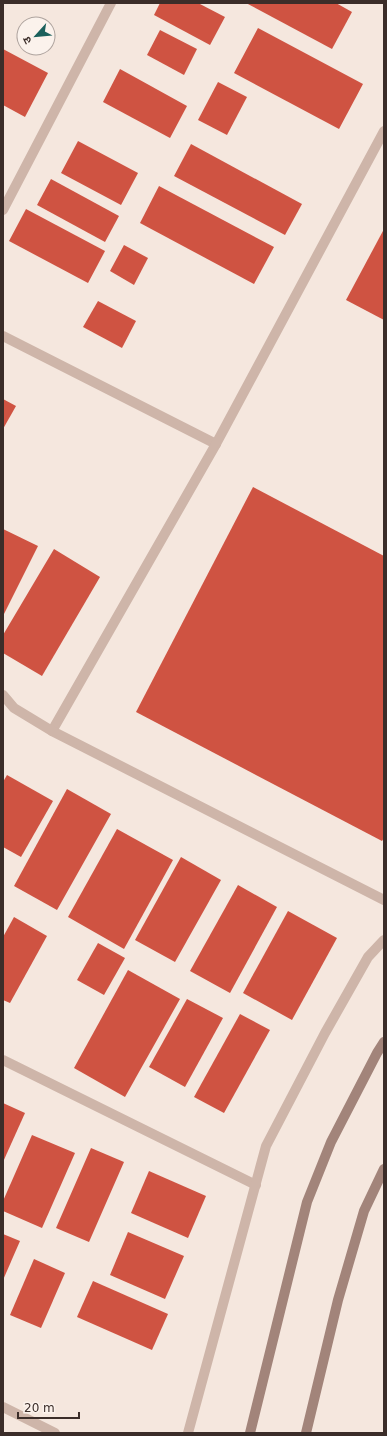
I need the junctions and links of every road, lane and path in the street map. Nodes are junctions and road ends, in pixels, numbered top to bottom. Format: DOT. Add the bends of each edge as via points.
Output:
graph roads {
  1 [pos="111,3"];
  2 [pos="384,131"];
  3 [pos="3,210"];
  4 [pos="3,336"];
  5 [pos="216,444"];
  6 [pos="3,695"];
  7 [pos="3,708"];
  8 [pos="14,708"];
  9 [pos="52,731"];
  10 [pos="384,900"];
  11 [pos="384,940"];
  12 [pos="384,1042"];
  13 [pos="3,1060"];
  14 [pos="384,1169"];
  15 [pos="256,1184"];
  16 [pos="3,1407"];
  17 [pos="55,1433"];
  18 [pos="188,1433"];
  19 [pos="250,1433"];
  20 [pos="306,1433"];
  1 -- 3 [label="street"];
  2 -- 5 [label="street"];
  4 -- 5 [label="street"];
  5 -- 9 [label="street"];
  6 -- 8 [label="street"];
  7 -- 8 [label="street"];
  8 -- 9 [label="street"];
  9 -- 10 [label="street"];
  11 -- 15 [label="street" via="368,957 297,1084 266,1146"];
  12 -- 19 [label="main road" via="331,1142 308,1202"];
  13 -- 15 [label="street"];
  14 -- 20 [label="main road" via="364,1211 338,1300"];
  15 -- 18 [label="street"];
  16 -- 17 [label="street"];
}
